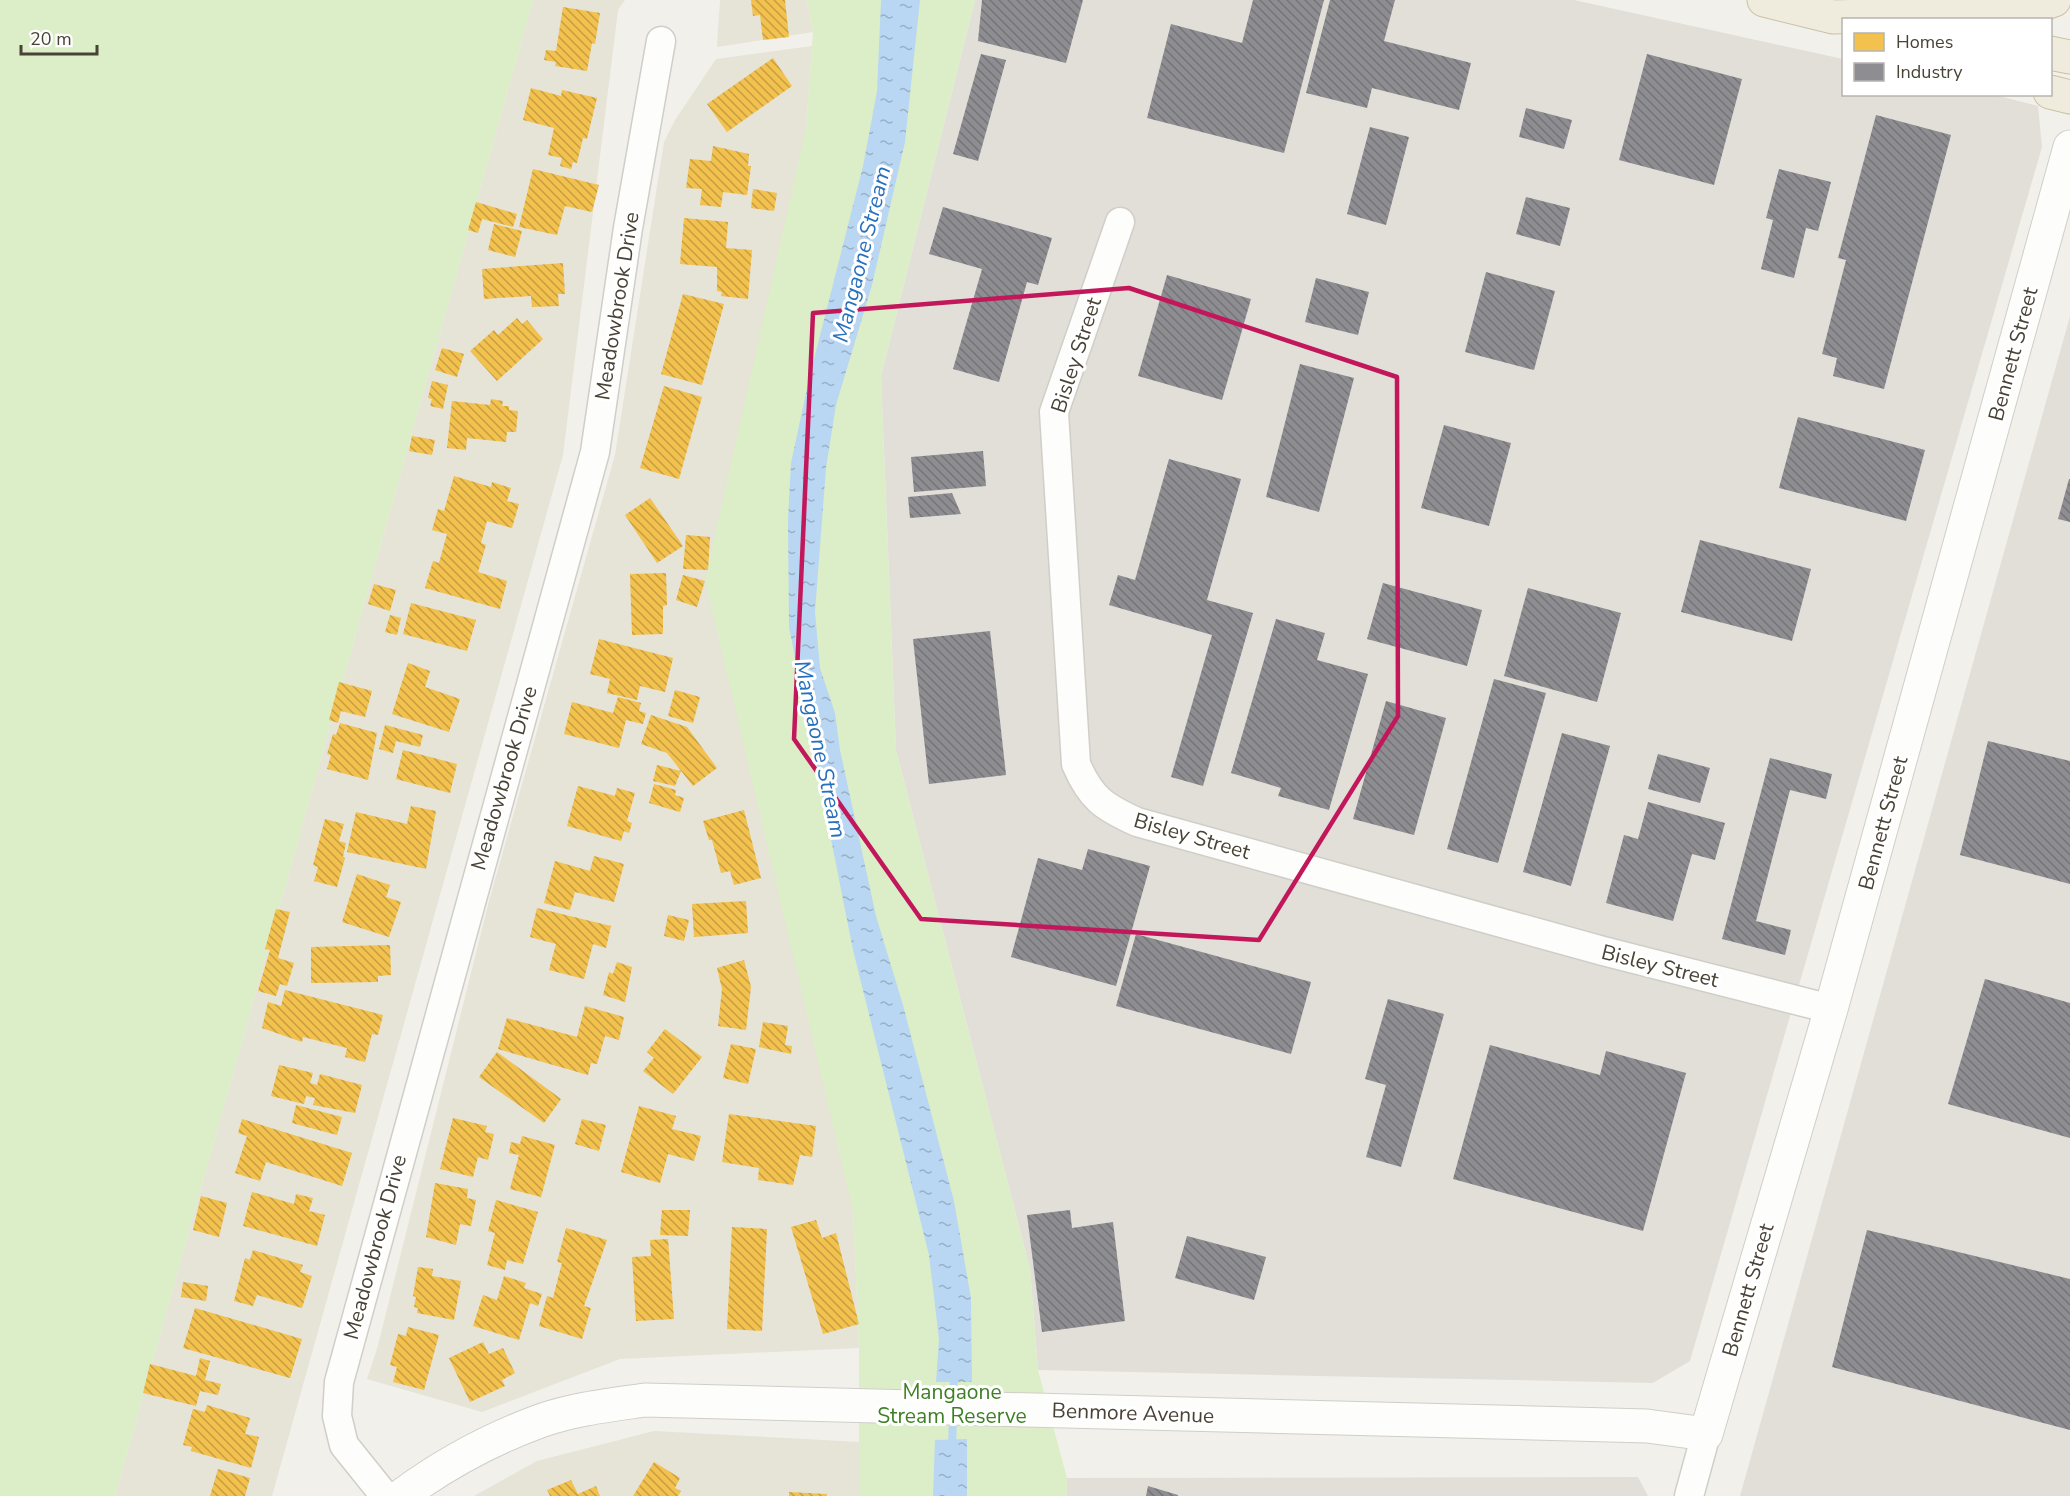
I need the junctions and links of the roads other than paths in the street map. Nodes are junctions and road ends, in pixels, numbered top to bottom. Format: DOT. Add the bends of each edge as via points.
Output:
graph roads {
  1 [pos="1764,0"];
  2 [pos="2054,0"];
  3 [pos="1917,17"];
  4 [pos="1891,18"];
  5 [pos="1838,20"];
  6 [pos="661,40"];
  7 [pos="2052,53"];
  8 [pos="2070,57"];
  9 [pos="2052,92"];
  10 [pos="2070,97"];
  11 [pos="2070,147"];
  12 [pos="1120,222"];
  13 [pos="1831,1009"];
  14 [pos="1706,1434"];
  15 [pos="385,1496"];
  16 [pos="401,1496"];
  17 [pos="1689,1496"];
  1 -- 5 [label="highway"];
  2 -- 3 [label="highway" via="2035,8"];
  3 -- 4 [label="highway"];
  6 -- 15 [label="street, Meadowbrook Drive" via="595,452 339,1382 337,1416 345,1445"];
  7 -- 8 [label="highway"];
  9 -- 10 [label="highway"];
  11 -- 13 [label="street, Bennett Street"];
  12 -- 13 [label="street, Bisley Street" via="1054,412 1076,764 1094,797 1137,822 1603,951"];
  13 -- 14 [label="street, Bennett Street"];
  14 -- 16 [label="street, Benmore Avenue" via="1647,1426 645,1400 540,1421 430,1475"];
  14 -- 17 [label="street, Bennett Street"];
}
